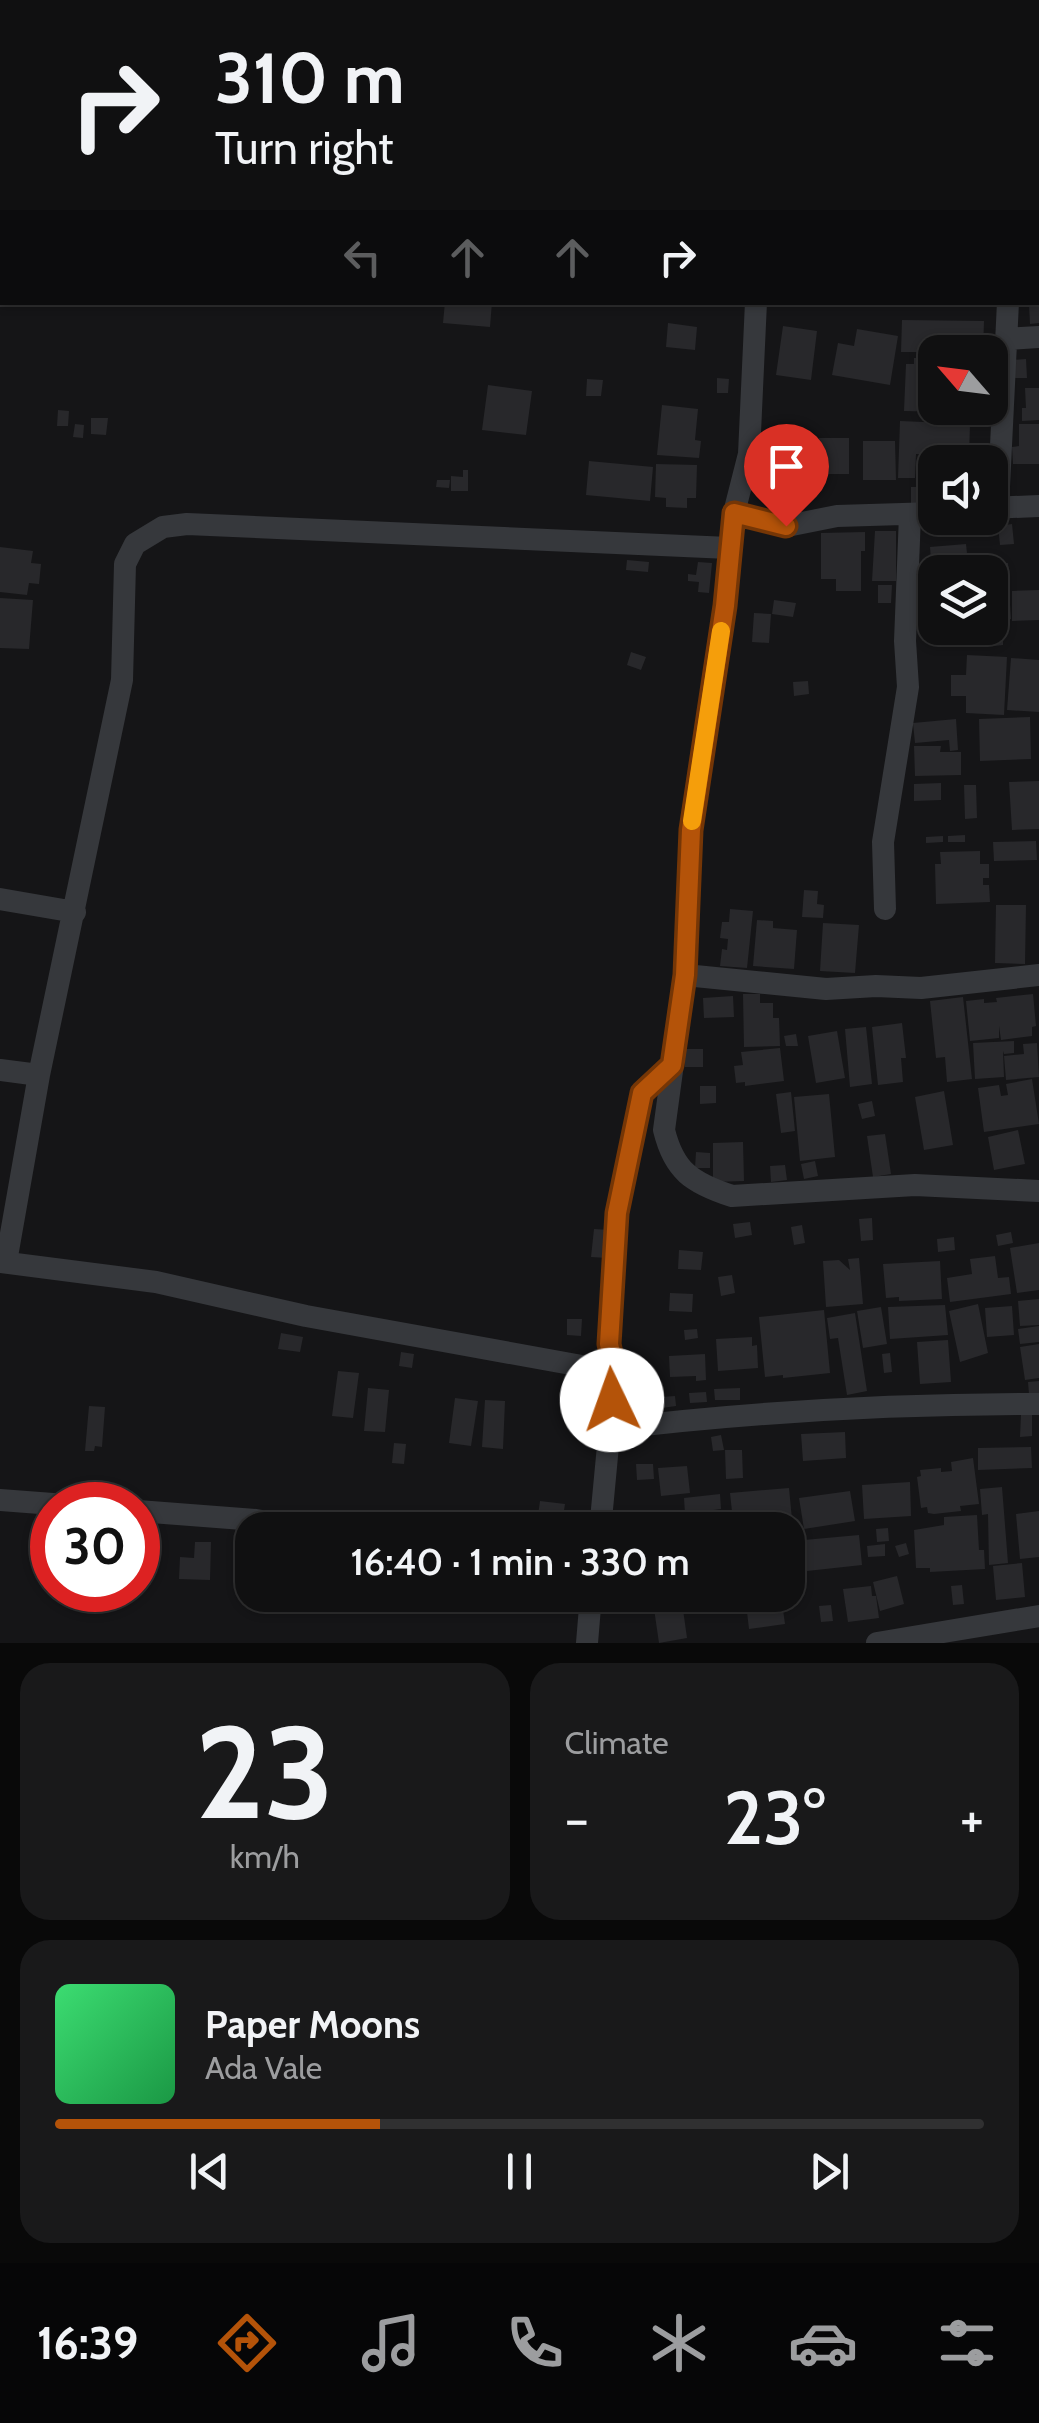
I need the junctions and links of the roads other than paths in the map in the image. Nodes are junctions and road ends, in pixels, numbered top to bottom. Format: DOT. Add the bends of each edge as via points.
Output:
graph roads {
  1 [pos="756,305"];
  2 [pos="1008,305"];
  3 [pos="1006,335"];
  4 [pos="1039,336"];
  5 [pos="1008,339"];
  6 [pos="1039,506"];
  7 [pos="1008,507"];
  8 [pos="734,513"];
  9 [pos="918,514"];
  10 [pos="910,515"];
  11 [pos="729,548"];
  12 [pos="0,899"];
  13 [pos="885,909"];
  14 [pos="75,912"];
  15 [pos="685,975"];
  16 [pos="1039,975"];
  17 [pos="672,1065"];
  18 [pos="0,1070"];
  19 [pos="38,1075"];
  20 [pos="1039,1191"];
  21 [pos="3,1262"];
  22 [pos="615,1372"];
  23 [pos="1039,1404"];
  24 [pos="610,1429"];
  25 [pos="0,1500"];
  26 [pos="30,1502"];
  27 [pos="160,1512"];
  28 [pos="602,1512"];
  29 [pos="235,1518"];
  30 [pos="590,1612"];
  31 [pos="1039,1616"];
  32 [pos="587,1643"];
  33 [pos="877,1643"];
  1 -- 8 [label="street" via="749,454"];
  2 -- 3 [label="street"];
  4 -- 5 [label="street"];
  6 -- 7 [label="street"];
  8 -- 10 [label="street" via="786,526 836,516"];
  8 -- 11 [label="street"];
  9 -- 10 [label="street"];
  10 -- 13 [label="street" via="908,687 883,842"];
  11 -- 14 [label="street" via="163,527 135,544 124,564 122,680"];
  11 -- 15 [label="street" via="691,830"];
  12 -- 14 [label="street"];
  14 -- 19 [label="street"];
  15 -- 16 [label="street" via="826,989 921,988"];
  15 -- 17 [label="street"];
  17 -- 20 [label="street" via="664,1130 670,1154 687,1176 709,1189 732,1196 915,1185"];
  17 -- 22 [label="street" via="642,1093 617,1213 609,1344"];
  18 -- 19 [label="street"];
  19 -- 21 [label="street"];
  21 -- 22 [label="street" via="156,1282"];
  22 -- 24 [label="street"];
  23 -- 24 [label="street"];
  24 -- 28 [label="street"];
  25 -- 26 [label="street"];
  27 -- 29 [label="street"];
  30 -- 32 [label="street"];
  31 -- 33 [label="street"];
}
